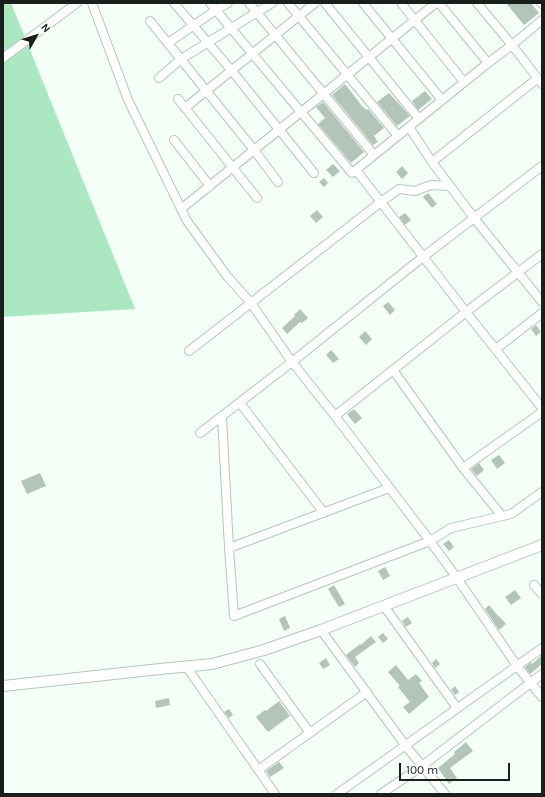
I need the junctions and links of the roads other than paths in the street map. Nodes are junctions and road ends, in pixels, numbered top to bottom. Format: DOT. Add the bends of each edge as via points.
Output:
graph roads {
  1 [pos="77,3"];
  2 [pos="92,3"];
  3 [pos="174,3"];
  4 [pos="210,3"];
  5 [pos="228,3"];
  6 [pos="249,3"];
  7 [pos="272,3"];
  8 [pos="288,3"];
  9 [pos="316,3"];
  10 [pos="325,3"];
  11 [pos="363,3"];
  12 [pos="401,3"];
  13 [pos="438,3"];
  14 [pos="477,3"];
  15 [pos="216,10"];
  16 [pos="257,12"];
  17 [pos="299,16"];
  18 [pos="415,20"];
  19 [pos="150,21"];
  20 [pos="542,21"];
  21 [pos="193,26"];
  22 [pos="231,28"];
  23 [pos="276,35"];
  24 [pos="392,39"];
  25 [pos="207,42"];
  26 [pos="168,43"];
  27 [pos="512,45"];
  28 [pos="253,54"];
  29 [pos="369,57"];
  30 [pos="3,58"];
  31 [pos="181,59"];
  32 [pos="488,62"];
  33 [pos="232,71"];
  34 [pos="347,75"];
  35 [pos="159,78"];
  36 [pos="540,81"];
  37 [pos="464,82"];
  38 [pos="207,92"];
  39 [pos="324,94"];
  40 [pos="178,99"];
  41 [pos="442,100"];
  42 [pos="185,108"];
  43 [pos="301,112"];
  44 [pos="419,119"];
  45 [pos="409,127"];
  46 [pos="279,130"];
  47 [pos="398,136"];
  48 [pos="174,140"];
  49 [pos="254,150"];
  50 [pos="374,155"];
  51 [pos="432,162"];
  52 [pos="542,166"];
  53 [pos="233,167"];
  54 [pos="356,170"];
  55 [pos="314,173"];
  56 [pos="278,182"];
  57 [pos="210,186"];
  58 [pos="450,186"];
  59 [pos="257,198"];
  60 [pos="380,202"];
  61 [pos="181,209"];
  62 [pos="474,218"];
  63 [pos="542,254"];
  64 [pos="423,257"];
  65 [pos="518,272"];
  66 [pos="542,302"];
  67 [pos="251,303"];
  68 [pos="466,312"];
  69 [pos="542,314"];
  70 [pos="496,349"];
  71 [pos="189,351"];
  72 [pos="292,362"];
  73 [pos="393,370"];
  74 [pos="240,403"];
  75 [pos="542,408"];
  76 [pos="542,412"];
  77 [pos="335,416"];
  78 [pos="222,417"];
  79 [pos="200,433"];
  80 [pos="463,468"];
  81 [pos="389,488"];
  82 [pos="542,492"];
  83 [pos="324,512"];
  84 [pos="502,516"];
  85 [pos="430,541"];
  86 [pos="542,545"];
  87 [pos="229,548"];
  88 [pos="457,578"];
  89 [pos="534,585"];
  90 [pos="542,594"];
  91 [pos="384,606"];
  92 [pos="322,630"];
  93 [pos="542,648"];
  94 [pos="260,664"];
  95 [pos="186,666"];
  96 [pos="517,666"];
  97 [pos="542,674"];
  98 [pos="531,683"];
  99 [pos="3,686"];
  100 [pos="367,692"];
  101 [pos="542,697"];
  102 [pos="457,708"];
  103 [pos="310,733"];
  104 [pos="405,744"];
  105 [pos="422,766"];
  106 [pos="258,770"];
  107 [pos="275,794"];
  108 [pos="337,794"];
  109 [pos="381,794"];
  110 [pos="445,794"];
  1 -- 30 [label="street"];
  2 -- 61 [label="street" via="128,100"];
  3 -- 21 [label="street"];
  4 -- 15 [label="street"];
  5 -- 15 [label="street"];
  6 -- 16 [label="street"];
  7 -- 16 [label="street"];
  8 -- 17 [label="street"];
  9 -- 17 [label="street"];
  10 -- 29 [label="street"];
  11 -- 24 [label="street"];
  12 -- 18 [label="street"];
  13 -- 18 [label="street"];
  13 -- 32 [label="street"];
  14 -- 27 [label="street"];
  15 -- 21 [label="street"];
  15 -- 22 [label="street"];
  16 -- 22 [label="street"];
  16 -- 23 [label="street"];
  17 -- 23 [label="street"];
  17 -- 34 [label="street"];
  18 -- 24 [label="street"];
  18 -- 37 [label="street"];
  19 -- 26 [label="street"];
  20 -- 27 [label="street"];
  21 -- 25 [label="street"];
  21 -- 26 [label="street"];
  22 -- 25 [label="street"];
  22 -- 28 [label="street"];
  23 -- 28 [label="street"];
  23 -- 39 [label="street"];
  24 -- 29 [label="street"];
  24 -- 41 [label="street"];
  25 -- 31 [label="street"];
  25 -- 33 [label="street"];
  26 -- 31 [label="street"];
  27 -- 32 [label="street"];
  27 -- 36 [label="street"];
  28 -- 33 [label="street"];
  28 -- 43 [label="street"];
  29 -- 34 [label="street"];
  29 -- 44 [label="street"];
  31 -- 35 [label="street"];
  31 -- 38 [label="street"];
  32 -- 37 [label="street"];
  33 -- 38 [label="street"];
  33 -- 46 [label="street"];
  34 -- 39 [label="street"];
  34 -- 47 [label="street"];
  36 -- 51 [label="street"];
  37 -- 41 [label="street"];
  38 -- 42 [label="street"];
  38 -- 49 [label="street"];
  39 -- 43 [label="street"];
  39 -- 50 [label="street"];
  40 -- 42 [label="street"];
  41 -- 44 [label="street"];
  42 -- 53 [label="street"];
  43 -- 46 [label="street"];
  43 -- 54 [label="street" via="352,173"];
  44 -- 45 [label="street"];
  45 -- 47 [label="street"];
  45 -- 51 [label="street"];
  46 -- 49 [label="street"];
  46 -- 55 [label="street"];
  47 -- 50 [label="street"];
  48 -- 57 [label="street"];
  49 -- 53 [label="street"];
  49 -- 56 [label="street"];
  50 -- 54 [label="street"];
  51 -- 58 [label="street"];
  52 -- 62 [label="street"];
  53 -- 57 [label="street"];
  53 -- 59 [label="street"];
  54 -- 60 [label="street"];
  57 -- 61 [label="street"];
  58 -- 60 [label="street" via="431,186 415,191 399,189"];
  58 -- 62 [label="street"];
  60 -- 64 [label="street"];
  60 -- 67 [label="street"];
  61 -- 67 [label="street" via="227,276"];
  62 -- 64 [label="street"];
  62 -- 65 [label="street"];
  63 -- 65 [label="street"];
  64 -- 68 [label="street"];
  64 -- 72 [label="street"];
  65 -- 66 [label="street"];
  65 -- 68 [label="street"];
  67 -- 71 [label="street"];
  67 -- 72 [label="street"];
  68 -- 70 [label="street"];
  68 -- 73 [label="street"];
  69 -- 70 [label="street"];
  70 -- 75 [label="street"];
  72 -- 74 [label="street"];
  72 -- 77 [label="street"];
  73 -- 77 [label="street"];
  73 -- 80 [label="street"];
  74 -- 78 [label="street"];
  74 -- 83 [label="street"];
  76 -- 80 [label="street"];
  77 -- 81 [label="street"];
  78 -- 79 [label="street"];
  78 -- 87 [label="street"];
  80 -- 84 [label="street"];
  81 -- 83 [label="street"];
  81 -- 85 [label="street"];
  82 -- 84 [label="street" via="512,514"];
  83 -- 87 [label="street"];
  84 -- 85 [label="street" via="451,528"];
  85 -- 87 [label="street" via="234,616"];
  85 -- 88 [label="street"];
  86 -- 88 [label="street"];
  88 -- 91 [label="street"];
  88 -- 96 [label="street"];
  89 -- 90 [label="street"];
  91 -- 92 [label="street"];
  91 -- 102 [label="street"];
  92 -- 95 [label="street" via="212,664"];
  92 -- 100 [label="street"];
  93 -- 96 [label="street"];
  94 -- 103 [label="street"];
  95 -- 99 [label="street"];
  95 -- 106 [label="street"];
  96 -- 98 [label="street"];
  96 -- 102 [label="street"];
  97 -- 98 [label="street"];
  98 -- 101 [label="street"];
  98 -- 105 [label="street"];
  100 -- 103 [label="street"];
  100 -- 104 [label="street"];
  102 -- 104 [label="street"];
  103 -- 106 [label="street"];
  104 -- 105 [label="street"];
  104 -- 108 [label="street"];
  105 -- 109 [label="street"];
  105 -- 110 [label="street"];
  106 -- 107 [label="street"];
}
